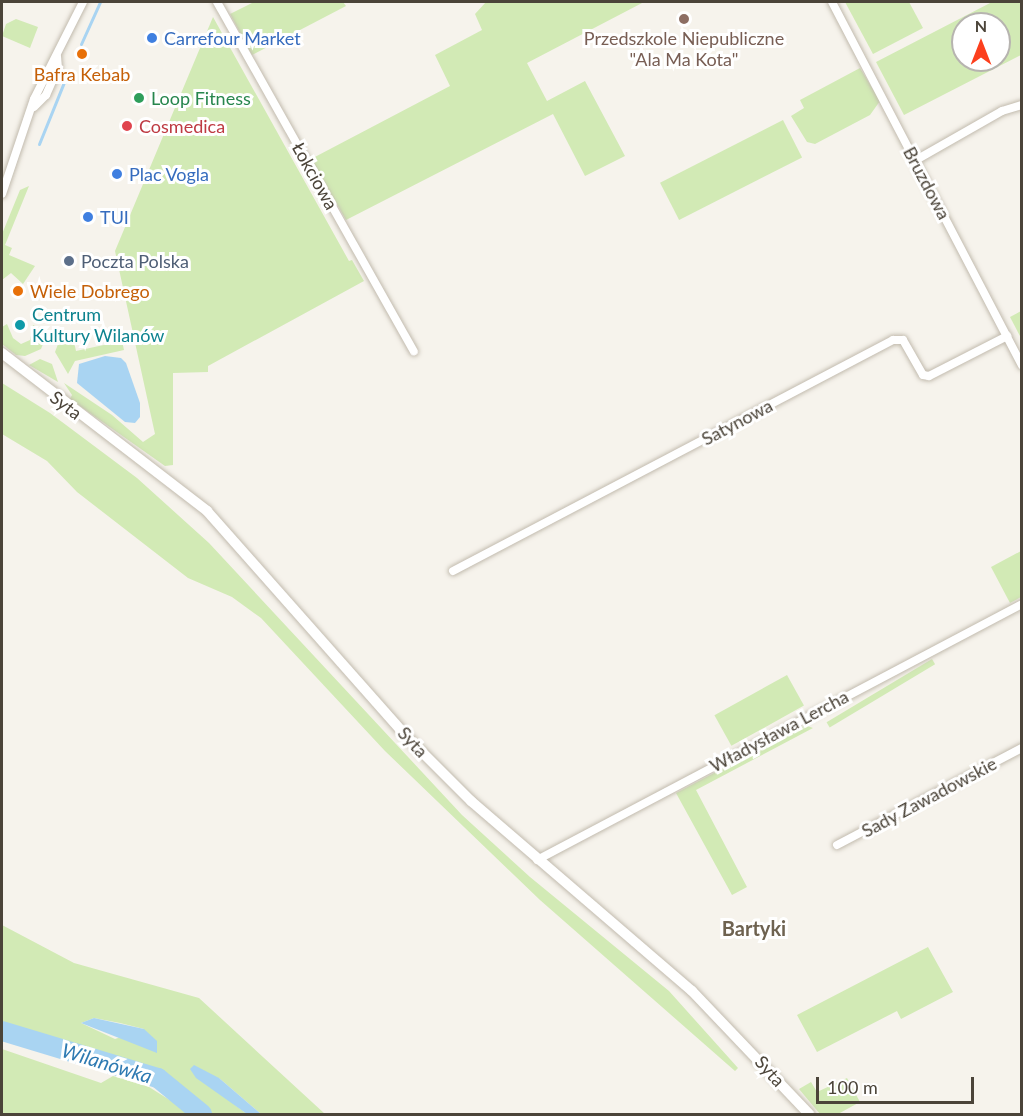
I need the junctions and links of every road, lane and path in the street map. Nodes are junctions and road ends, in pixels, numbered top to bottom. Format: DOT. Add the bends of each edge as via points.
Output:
graph roads {
  1 [pos="83,2"];
  2 [pos="217,2"];
  3 [pos="832,2"];
  4 [pos="1022,105"];
  5 [pos="916,160"];
  6 [pos="2,194"];
  7 [pos="1007,336"];
  8 [pos="414,351"];
  9 [pos="2,353"];
  10 [pos="2,361"];
  11 [pos="1022,364"];
  12 [pos="20,370"];
  13 [pos="453,571"];
  14 [pos="1022,604"];
  15 [pos="1022,748"];
  16 [pos="837,845"];
  17 [pos="537,860"];
  18 [pos="808,1114"];
  1 -- 6 [label="street" via="57,57 58,68 46,95 34,107"];
  2 -- 8 [label="street, Łokciowa"];
  3 -- 5 [label="street, Bruzdowa"];
  4 -- 5 [label="street" via="1002,111"];
  5 -- 7 [label="street, Bruzdowa"];
  7 -- 11 [label="street, Bruzdowa"];
  7 -- 13 [label="street, Satynowa" via="929,376 923,375 903,340 893,340"];
  9 -- 12 [label="street, Syta"];
  10 -- 12 [label="street, Syta"];
  12 -- 17 [label="street, Syta" via="207,511 409,739"];
  14 -- 17 [label="street, Władysława Lercha"];
  15 -- 16 [label="street, Sady Zawadowskie"];
  17 -- 18 [label="street, Syta" via="692,991"];
}
